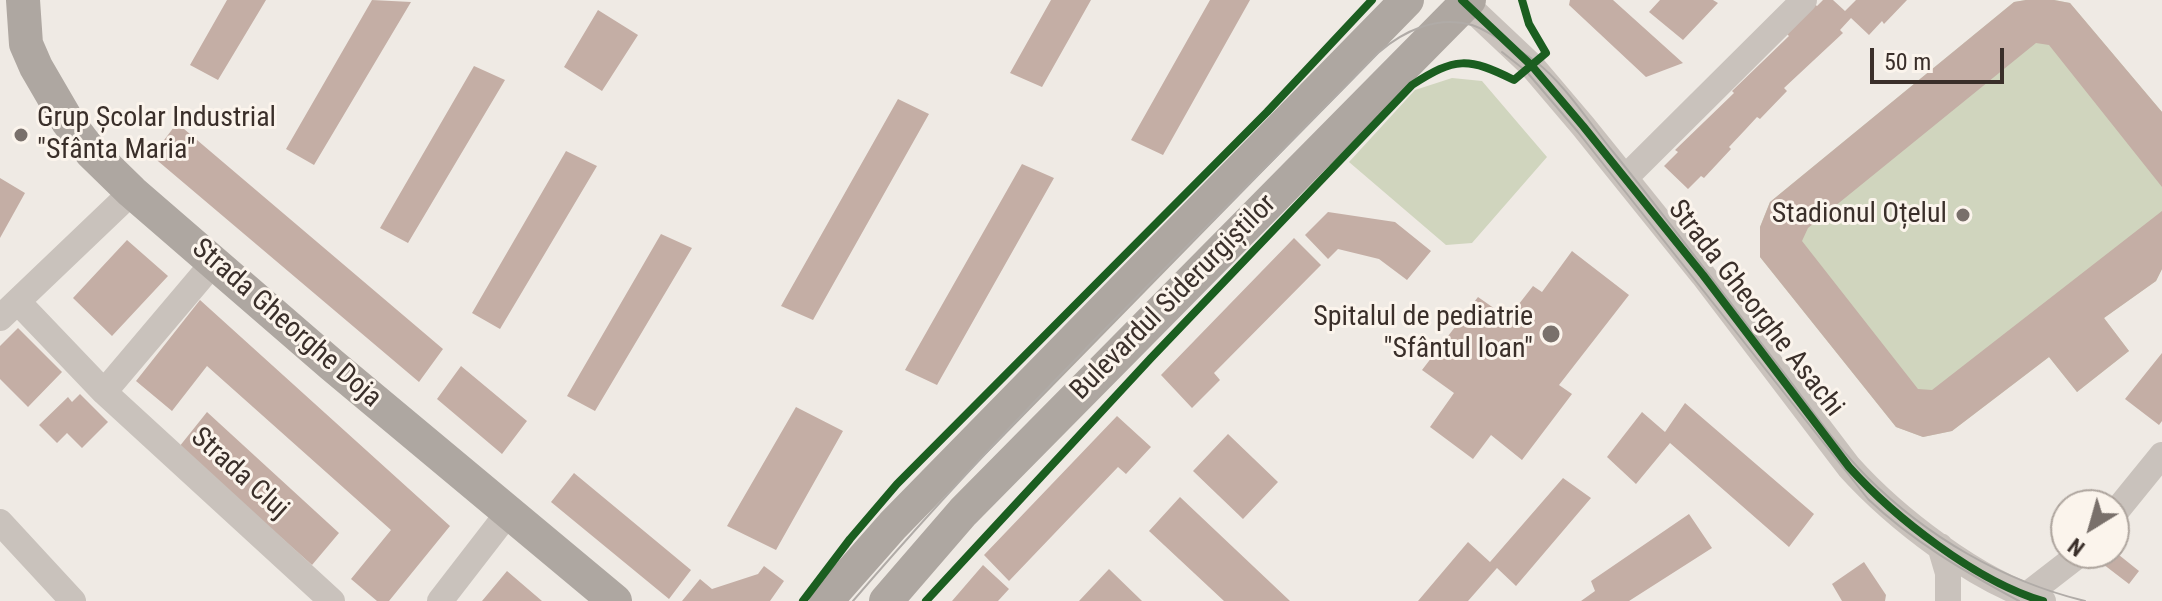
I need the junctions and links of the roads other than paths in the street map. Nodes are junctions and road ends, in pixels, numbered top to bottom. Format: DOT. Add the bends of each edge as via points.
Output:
graph roads {
  1 [pos="23,0"];
  2 [pos="1407,0"];
  3 [pos="1804,0"];
  4 [pos="1465,1"];
  5 [pos="1624,176"];
  6 [pos="132,192"];
  7 [pos="214,262"];
  8 [pos="9,310"];
  9 [pos="104,392"];
  10 [pos="2162,455"];
  11 [pos="2130,494"];
  12 [pos="508,513"];
  13 [pos="0,522"];
  14 [pos="1940,546"];
  15 [pos="2063,569"];
  16 [pos="2029,599"];
  17 [pos="73,601"];
  18 [pos="332,601"];
  19 [pos="440,601"];
  20 [pos="615,601"];
  21 [pos="826,601"];
  22 [pos="886,601"];
  23 [pos="1948,601"];
  1 -- 6 [label="main road, Strada Gheorghe Doja" via="26,44 52,97 91,152"];
  2 -- 21 [label="main road, Bulevardul Siderurgiștilor" via="893,525"];
  3 -- 5 [label="street"];
  4 -- 5 [label="street, Strada Gheorghe Asachi" via="1532,66"];
  4 -- 22 [label="main road, Bulevardul Siderurgiștilor" via="973,501"];
  5 -- 14 [label="street, Strada Gheorghe Asachi" via="1849,467 1884,504"];
  6 -- 7 [label="main road, Strada Gheorghe Doja"];
  6 -- 8 [label="street"];
  7 -- 9 [label="street"];
  7 -- 12 [label="main road, Strada Gheorghe Doja"];
  8 -- 9 [label="street, Strada Cluj"];
  9 -- 18 [label="street, Strada Cluj"];
  10 -- 11 [label="street"];
  12 -- 19 [label="street"];
  12 -- 20 [label="main road, Strada Gheorghe Doja"];
  13 -- 17 [label="street"];
  14 -- 16 [label="street, Strada Gheorghe Asachi"];
  14 -- 23 [label="street" via="1948,573"];
  15 -- 16 [label="street"];
}
